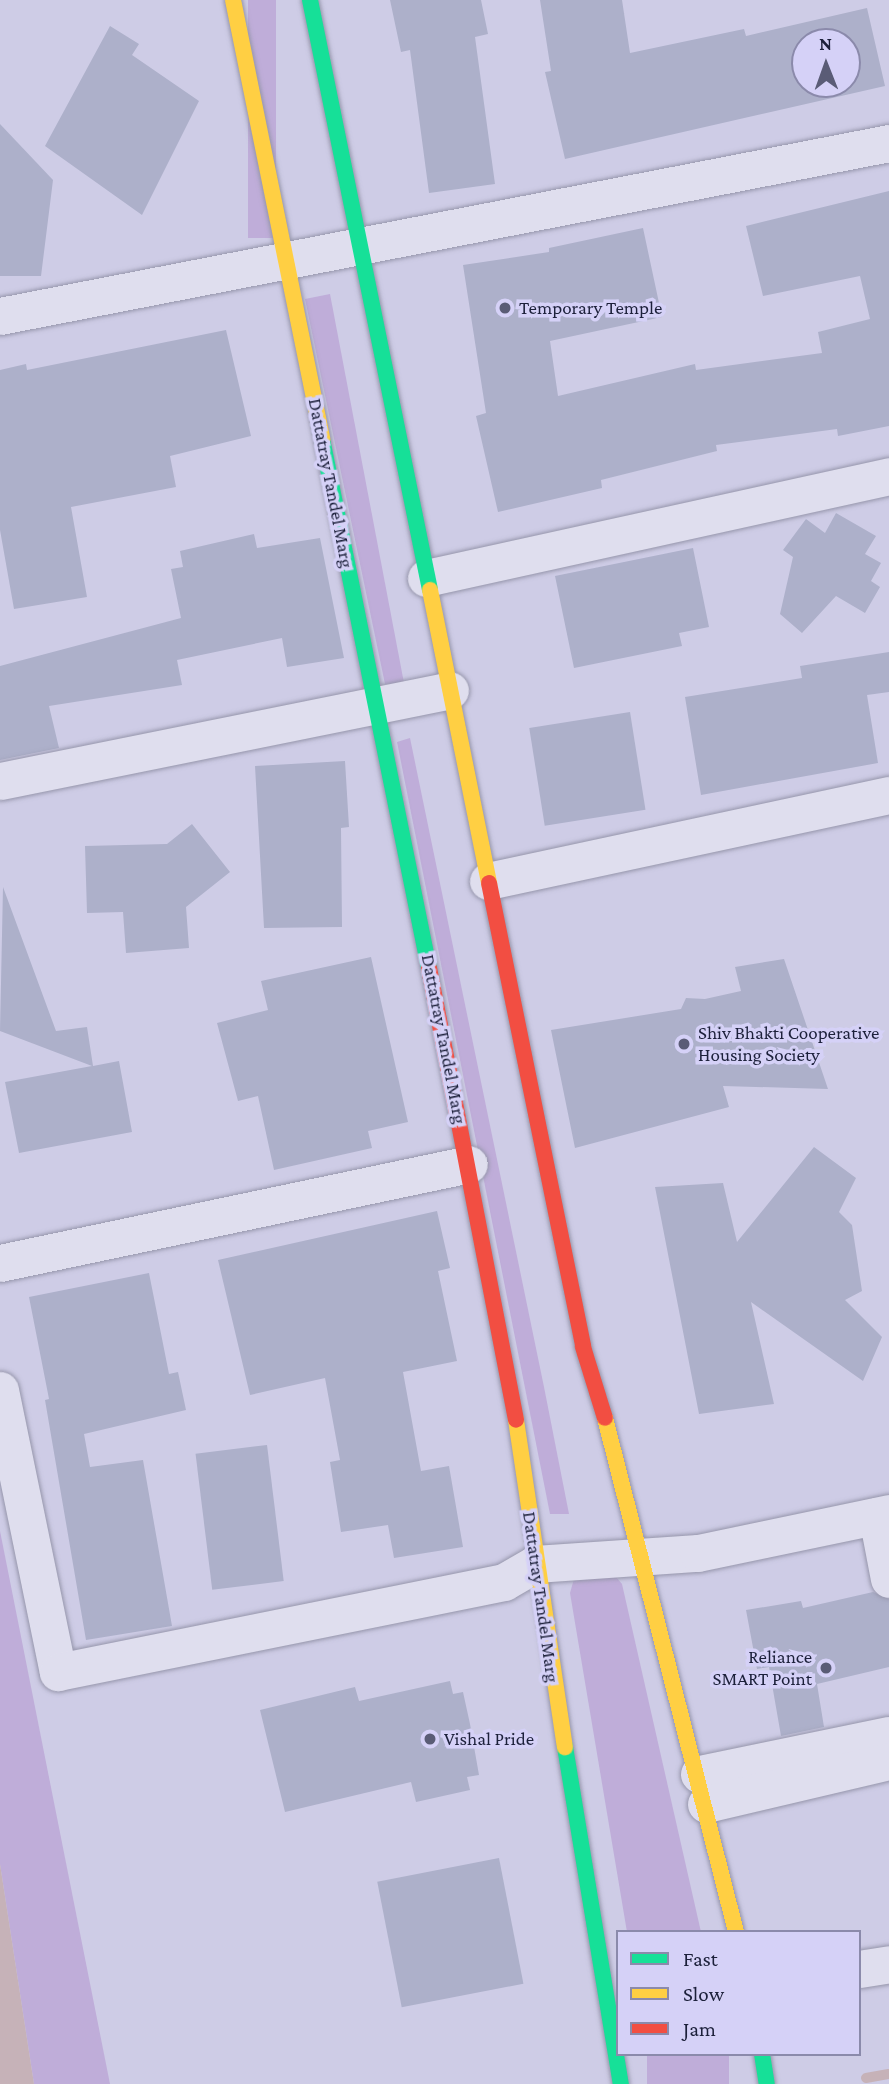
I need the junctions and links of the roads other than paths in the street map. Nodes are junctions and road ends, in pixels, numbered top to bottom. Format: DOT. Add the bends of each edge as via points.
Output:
graph roads {
  1 [pos="233,0"];
  2 [pos="310,0"];
  3 [pos="889,143"];
  4 [pos="359,244"];
  5 [pos="286,259"];
  6 [pos="0,316"];
  7 [pos="889,476"];
  8 [pos="426,578"];
  9 [pos="450,690"];
  10 [pos="376,705"];
  11 [pos="0,781"];
  12 [pos="889,795"];
  13 [pos="488,881"];
  14 [pos="469,1164"];
  15 [pos="0,1263"];
  16 [pos="0,1390"];
  17 [pos="883,1515"];
  18 [pos="639,1554"];
  19 [pos="535,1564"];
  20 [pos="889,1579"];
  21 [pos="889,1735"];
  22 [pos="889,1761"];
  23 [pos="702,1789"];
  24 [pos="736,1930"];
  25 [pos="889,1964"];
  26 [pos="861,1969"];
  27 [pos="616,2054"];
  28 [pos="616,2056"];
  29 [pos="762,2056"];
  30 [pos="621,2084"];
  31 [pos="768,2084"];
  1 -- 5 [label="main road, Dattatray Tandel Marg"];
  2 -- 4 [label="main road"];
  3 -- 4 [label="street"];
  4 -- 5 [label="street"];
  4 -- 8 [label="main road"];
  5 -- 6 [label="street"];
  5 -- 10 [label="main road, Dattatray Tandel Marg"];
  7 -- 8 [label="street"];
  8 -- 9 [label="main road"];
  9 -- 10 [label="street"];
  9 -- 13 [label="main road"];
  10 -- 11 [label="street"];
  10 -- 14 [label="main road, Dattatray Tandel Marg"];
  12 -- 13 [label="street"];
  13 -- 18 [label="main road" via="583,1347 609,1429"];
  14 -- 15 [label="street"];
  14 -- 19 [label="main road, Dattatray Tandel Marg" via="509,1364"];
  16 -- 19 [label="street" via="58,1672 504,1582"];
  17 -- 18 [label="street" via="698,1553"];
  17 -- 20 [label="street"];
  18 -- 19 [label="street"];
  18 -- 23 [label="main road"];
  19 -- 27 [label="main road, Dattatray Tandel Marg"];
  21 -- 23 [label="street"];
  22 -- 23 [label="street"];
  23 -- 24 [label="main road"];
  25 -- 26 [label="street"];
  28 -- 30 [label="main road, Dattatray Tandel Marg"];
  29 -- 31 [label="main road"];
}
